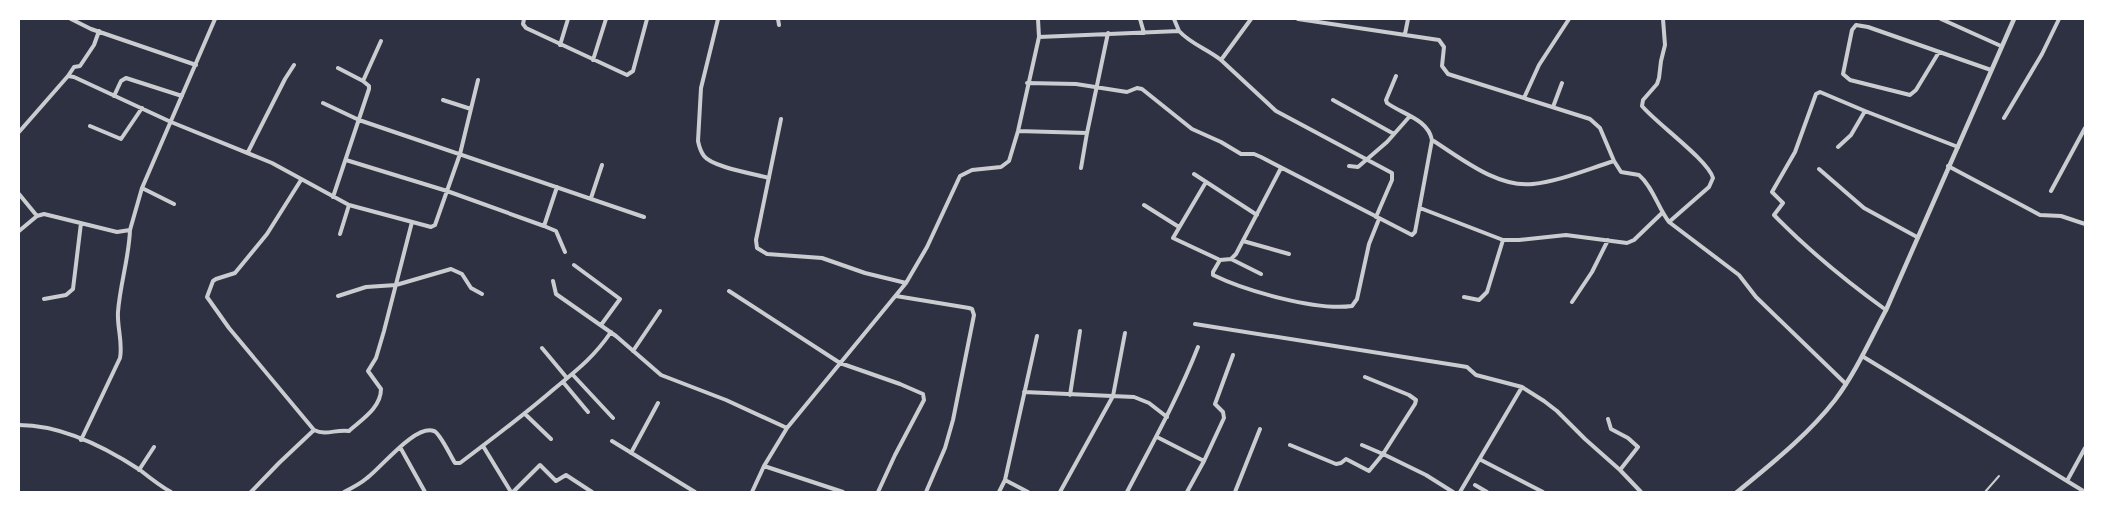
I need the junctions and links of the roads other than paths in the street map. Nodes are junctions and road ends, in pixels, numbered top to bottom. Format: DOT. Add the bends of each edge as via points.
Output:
graph roads {
  1 [pos="71,19"];
  2 [pos="215,19"];
  3 [pos="524,19"];
  4 [pos="568,19"];
  5 [pos="606,19"];
  6 [pos="647,19"];
  7 [pos="718,19"];
  8 [pos="778,19"];
  9 [pos="1038,19"];
  10 [pos="1140,19"];
  11 [pos="1174,19"];
  12 [pos="1251,19"];
  13 [pos="1298,19"];
  14 [pos="1408,19"];
  15 [pos="1562,19"];
  16 [pos="1663,19"];
  17 [pos="1941,19"];
  18 [pos="2014,19"];
  19 [pos="2060,19"];
  20 [pos="1568,20"];
  21 [pos="77,21"];
  22 [pos="779,25"];
  23 [pos="1179,31"];
  24 [pos="99,32"];
  25 [pos="1108,33"];
  26 [pos="1144,33"];
  27 [pos="1406,34"];
  28 [pos="1039,37"];
  29 [pos="381,42"];
  30 [pos="560,45"];
  31 [pos="2001,46"];
  32 [pos="1939,52"];
  33 [pos="593,60"];
  34 [pos="1221,60"];
  35 [pos="196,65"];
  36 [pos="294,65"];
  37 [pos="338,68"];
  38 [pos="1991,70"];
  39 [pos="68,76"];
  40 [pos="1396,76"];
  41 [pos="363,80"];
  42 [pos="478,80"];
  43 [pos="1028,83"];
  44 [pos="1562,84"];
  45 [pos="1098,86"];
  46 [pos="114,96"];
  47 [pos="182,96"];
  48 [pos="1524,98"];
  49 [pos="443,100"];
  50 [pos="1333,100"];
  51 [pos="323,103"];
  52 [pos="1553,107"];
  53 [pos="142,108"];
  54 [pos="471,109"];
  55 [pos="1864,111"];
  56 [pos="1410,116"];
  57 [pos="2004,118"];
  58 [pos="781,119"];
  59 [pos="359,120"];
  60 [pos="171,122"];
  61 [pos="90,126"];
  62 [pos="2085,128"];
  63 [pos="1018,131"];
  64 [pos="19,132"];
  65 [pos="1087,132"];
  66 [pos="1394,134"];
  67 [pos="1432,140"];
  68 [pos="1838,147"];
  69 [pos="1958,147"];
  70 [pos="248,152"];
  71 [pos="460,154"];
  72 [pos="346,160"];
  73 [pos="1366,160"];
  74 [pos="1614,161"];
  75 [pos="602,165"];
  76 [pos="1349,166"];
  77 [pos="1948,166"];
  78 [pos="1082,168"];
  79 [pos="1281,168"];
  80 [pos="1819,169"];
  81 [pos="1194,174"];
  82 [pos="769,178"];
  83 [pos="301,180"];
  84 [pos="1206,182"];
  85 [pos="557,186"];
  86 [pos="142,188"];
  87 [pos="447,191"];
  88 [pos="2050,191"];
  89 [pos="19,194"];
  90 [pos="333,197"];
  91 [pos="591,198"];
  92 [pos="174,204"];
  93 [pos="349,205"];
  94 [pos="1144,205"];
  95 [pos="1420,208"];
  96 [pos="1662,213"];
  97 [pos="1258,215"];
  98 [pos="37,216"];
  99 [pos="644,216"];
  100 [pos="1377,218"];
  101 [pos="412,222"];
  102 [pos="1669,222"];
  103 [pos="81,223"];
  104 [pos="2085,224"];
  105 [pos="544,226"];
  106 [pos="1179,227"];
  107 [pos="130,230"];
  108 [pos="19,231"];
  109 [pos="340,234"];
  110 [pos="1917,237"];
  111 [pos="1243,240"];
  112 [pos="1503,240"];
  113 [pos="1608,240"];
  114 [pos="565,252"];
  115 [pos="1289,254"];
  116 [pos="1220,260"];
  117 [pos="1231,260"];
  118 [pos="574,265"];
  119 [pos="1261,274"];
  120 [pos="554,281"];
  121 [pos="906,283"];
  122 [pos="396,285"];
  123 [pos="729,291"];
  124 [pos="482,294"];
  125 [pos="338,296"];
  126 [pos="896,296"];
  127 [pos="1464,297"];
  128 [pos="44,299"];
  129 [pos="1572,302"];
  130 [pos="1886,310"];
  131 [pos="660,311"];
  132 [pos="1195,324"];
  133 [pos="601,325"];
  134 [pos="1080,330"];
  135 [pos="611,332"];
  136 [pos="1125,333"];
  137 [pos="1037,336"];
  138 [pos="1198,347"];
  139 [pos="542,348"];
  140 [pos="633,351"];
  141 [pos="1233,355"];
  142 [pos="1862,356"];
  143 [pos="840,363"];
  144 [pos="572,374"];
  145 [pos="1365,377"];
  146 [pos="567,378"];
  147 [pos="563,382"];
  148 [pos="1846,384"];
  149 [pos="1522,387"];
  150 [pos="1024,392"];
  151 [pos="1070,395"];
  152 [pos="1113,396"];
  153 [pos="658,403"];
  154 [pos="588,412"];
  155 [pos="525,414"];
  156 [pos="1167,416"];
  157 [pos="613,418"];
  158 [pos="1608,419"];
  159 [pos="19,425"];
  160 [pos="787,428"];
  161 [pos="1260,429"];
  162 [pos="314,430"];
  163 [pos="1157,436"];
  164 [pos="551,439"];
  165 [pos="81,440"];
  166 [pos="612,441"];
  167 [pos="1362,444"];
  168 [pos="1290,445"];
  169 [pos="483,446"];
  170 [pos="154,447"];
  171 [pos="400,447"];
  172 [pos="2085,448"];
  173 [pos="632,453"];
  174 [pos="1383,454"];
  175 [pos="1481,460"];
  176 [pos="1204,461"];
  177 [pos="764,466"];
  178 [pos="140,470"];
  179 [pos="1620,470"];
  180 [pos="1999,476"];
  181 [pos="1005,480"];
  182 [pos="2067,481"];
  183 [pos="1475,485"];
  184 [pos="171,492"];
  185 [pos="251,492"];
  186 [pos="344,492"];
  187 [pos="425,492"];
  188 [pos="512,492"];
  189 [pos="592,492"];
  190 [pos="695,492"];
  191 [pos="752,492"];
  192 [pos="842,492"];
  193 [pos="878,492"];
  194 [pos="926,492"];
  195 [pos="999,492"];
  196 [pos="1028,492"];
  197 [pos="1060,492"];
  198 [pos="1126,492"];
  199 [pos="1187,492"];
  200 [pos="1235,492"];
  201 [pos="1453,492"];
  202 [pos="1460,492"];
  203 [pos="1487,492"];
  204 [pos="1543,492"];
  205 [pos="1641,492"];
  206 [pos="1737,492"];
  207 [pos="1985,492"];
  208 [pos="2085,492"];
  1 -- 21 [label="street"];
  2 -- 35 [label="street"];
  3 -- 30 [label="street" via="526,28"];
  4 -- 30 [label="street"];
  5 -- 33 [label="street"];
  6 -- 33 [label="street" via="631,73 626,74"];
  7 -- 82 [label="street" via="701,88 700,148 705,158 715,163"];
  8 -- 22 [label="street"];
  9 -- 28 [label="street"];
  10 -- 26 [label="street"];
  11 -- 23 [label="street"];
  12 -- 34 [label="street"];
  13 -- 27 [label="street"];
  14 -- 27 [label="street"];
  15 -- 20 [label="street"];
  16 -- 102 [label="street" via="1665,46 1660,78 1642,106 1690,150 1713,178 1709,187"];
  17 -- 31 [label="street"];
  18 -- 31 [label="street"];
  19 -- 57 [label="street"];
  20 -- 48 [label="street" via="1539,65"];
  21 -- 24 [label="street"];
  23 -- 26 [label="street"];
  23 -- 34 [label="street"];
  24 -- 35 [label="street"];
  24 -- 39 [label="street" via="80,66 74,67"];
  25 -- 26 [label="street"];
  25 -- 28 [label="street"];
  25 -- 45 [label="street"];
  27 -- 48 [label="street" via="1442,43 1442,66 1448,74"];
  28 -- 43 [label="street"];
  29 -- 41 [label="street"];
  30 -- 33 [label="street"];
  31 -- 38 [label="street"];
  32 -- 32 [label="street" via="1868,26 1856,25 1852,30 1843,74 1850,80 1910,95"];
  32 -- 38 [label="street"];
  34 -- 73 [label="street" via="1276,110"];
  35 -- 47 [label="street"];
  36 -- 70 [label="street"];
  37 -- 41 [label="street"];
  38 -- 69 [label="street"];
  39 -- 46 [label="street"];
  39 -- 64 [label="street"];
  40 -- 56 [label="street" via="1386,101"];
  41 -- 59 [label="street" via="369,89"];
  42 -- 54 [label="street"];
  43 -- 45 [label="street"];
  43 -- 63 [label="street"];
  44 -- 52 [label="street"];
  45 -- 65 [label="street"];
  45 -- 79 [label="street" via="1127,92 1142,89 1192,129 1241,154 1257,155"];
  46 -- 47 [label="street" via="126,78"];
  46 -- 53 [label="street"];
  47 -- 60 [label="street"];
  48 -- 52 [label="street"];
  49 -- 54 [label="street"];
  50 -- 66 [label="street"];
  51 -- 59 [label="street"];
  52 -- 74 [label="street" via="1597,123"];
  53 -- 60 [label="street"];
  53 -- 61 [label="street" via="121,139"];
  54 -- 71 [label="street"];
  55 -- 68 [label="street" via="1851,135"];
  55 -- 69 [label="street"];
  55 -- 130 [label="street" via="1820,92 1816,94 1795,152 1772,192 1783,203 1774,215 1794,236"];
  56 -- 66 [label="street"];
  56 -- 67 [label="street" via="1429,129"];
  58 -- 82 [label="street"];
  59 -- 71 [label="street"];
  59 -- 72 [label="street"];
  60 -- 70 [label="street"];
  60 -- 86 [label="street"];
  62 -- 88 [label="street"];
  63 -- 65 [label="street"];
  63 -- 121 [label="street" via="1005,165 966,172 957,180 927,247"];
  65 -- 78 [label="street"];
  66 -- 73 [label="street"];
  67 -- 74 [label="street" via="1490,175 1521,184 1542,182"];
  67 -- 95 [label="street"];
  69 -- 77 [label="street"];
  70 -- 83 [label="street"];
  71 -- 85 [label="street"];
  71 -- 87 [label="street"];
  72 -- 87 [label="street"];
  72 -- 90 [label="street"];
  73 -- 76 [label="street" via="1356,168"];
  73 -- 100 [label="street" via="1393,177"];
  74 -- 96 [label="street" via="1621,172 1642,178"];
  75 -- 91 [label="street"];
  77 -- 104 [label="street" via="2040,215 2061,216"];
  77 -- 110 [label="street"];
  79 -- 97 [label="street"];
  79 -- 100 [label="street"];
  80 -- 110 [label="street" via="1864,208"];
  81 -- 84 [label="street"];
  82 -- 121 [label="street" via="756,240 759,250 767,254 822,258 865,274"];
  83 -- 90 [label="street"];
  83 -- 162 [label="street" via="267,234 236,273 213,281 207,297"];
  84 -- 97 [label="street"];
  84 -- 106 [label="street"];
  85 -- 91 [label="street"];
  85 -- 105 [label="street"];
  86 -- 92 [label="street"];
  86 -- 107 [label="street"];
  87 -- 101 [label="street" via="433,226"];
  87 -- 105 [label="street"];
  89 -- 98 [label="street"];
  90 -- 93 [label="street"];
  91 -- 99 [label="street"];
  93 -- 101 [label="street"];
  93 -- 109 [label="street"];
  94 -- 106 [label="street"];
  95 -- 100 [label="street" via="1412,235"];
  95 -- 112 [label="street"];
  96 -- 102 [label="street"];
  96 -- 113 [label="street" via="1631,241"];
  97 -- 111 [label="street"];
  98 -- 103 [label="street" via="44,214"];
  98 -- 108 [label="street"];
  100 -- 116 [label="street" via="1356,299 1350,306 1306,303 1217,277 1212,274"];
  101 -- 122 [label="street"];
  102 -- 148 [label="street" via="1739,275 1756,297"];
  103 -- 107 [label="street" via="116,232"];
  103 -- 128 [label="street" via="73,289 66,295"];
  105 -- 114 [label="street" via="556,232"];
  106 -- 116 [label="street" via="1173,238"];
  107 -- 165 [label="street" via="118,312 121,353"];
  110 -- 130 [label="street"];
  111 -- 115 [label="street"];
  111 -- 117 [label="street"];
  112 -- 113 [label="street" via="1566,235"];
  112 -- 127 [label="street" via="1487,292 1479,300"];
  113 -- 129 [label="street"];
  116 -- 117 [label="street"];
  117 -- 119 [label="street"];
  118 -- 133 [label="street" via="620,299"];
  120 -- 133 [label="street" via="556,294"];
  121 -- 126 [label="street"];
  122 -- 124 [label="street" via="451,269 462,274 472,288"];
  122 -- 125 [label="street" via="366,287"];
  122 -- 162 [label="street" via="376,358 368,372 381,389 379,400 349,431 338,429 325,434"];
  123 -- 143 [label="street"];
  126 -- 143 [label="street"];
  126 -- 194 [label="street" via="969,308 974,313 953,420"];
  130 -- 142 [label="street"];
  131 -- 140 [label="street"];
  132 -- 149 [label="street" via="1467,367 1476,376"];
  133 -- 135 [label="street"];
  134 -- 151 [label="street"];
  135 -- 140 [label="street"];
  135 -- 144 [label="street" via="597,352"];
  136 -- 152 [label="street"];
  137 -- 150 [label="street"];
  138 -- 156 [label="street"];
  139 -- 146 [label="street"];
  140 -- 160 [label="street" via="661,375"];
  141 -- 176 [label="street" via="1215,404 1224,418"];
  142 -- 148 [label="street"];
  142 -- 182 [label="street"];
  143 -- 160 [label="street"];
  143 -- 193 [label="street" via="900,384 924,397"];
  144 -- 146 [label="street"];
  144 -- 157 [label="street"];
  145 -- 174 [label="street" via="1416,400"];
  146 -- 147 [label="street"];
  147 -- 154 [label="street"];
  147 -- 155 [label="street"];
  148 -- 206 [label="street" via="1800,438"];
  149 -- 175 [label="street"];
  149 -- 179 [label="street" via="1558,411"];
  150 -- 151 [label="street"];
  150 -- 181 [label="street"];
  151 -- 152 [label="street"];
  152 -- 156 [label="street" via="1139,398"];
  152 -- 197 [label="street"];
  153 -- 173 [label="street"];
  155 -- 164 [label="street"];
  155 -- 169 [label="street"];
  156 -- 163 [label="street"];
  158 -- 179 [label="street" via="1611,429 1638,447"];
  159 -- 165 [label="street" via="55,430"];
  160 -- 177 [label="street"];
  161 -- 200 [label="street"];
  162 -- 185 [label="street"];
  163 -- 176 [label="street"];
  163 -- 198 [label="street"];
  165 -- 178 [label="street"];
  166 -- 173 [label="street"];
  167 -- 174 [label="street"];
  168 -- 174 [label="street" via="1336,464 1346,459 1369,471"];
  169 -- 171 [label="street" via="458,464 438,433 433,431 423,432"];
  169 -- 188 [label="street"];
  170 -- 178 [label="street"];
  171 -- 186 [label="street" via="367,478"];
  171 -- 187 [label="street"];
  172 -- 182 [label="street"];
  173 -- 190 [label="street"];
  174 -- 201 [label="street"];
  175 -- 202 [label="street"];
  175 -- 204 [label="street"];
  176 -- 199 [label="street"];
  177 -- 191 [label="street"];
  177 -- 192 [label="street"];
  178 -- 184 [label="street"];
  179 -- 205 [label="street"];
  180 -- 207 [label="lane"];
  181 -- 195 [label="street"];
  181 -- 196 [label="street"];
  182 -- 208 [label="street"];
  183 -- 203 [label="street"];
  188 -- 189 [label="street" via="539,466 555,480 566,475"];
}
